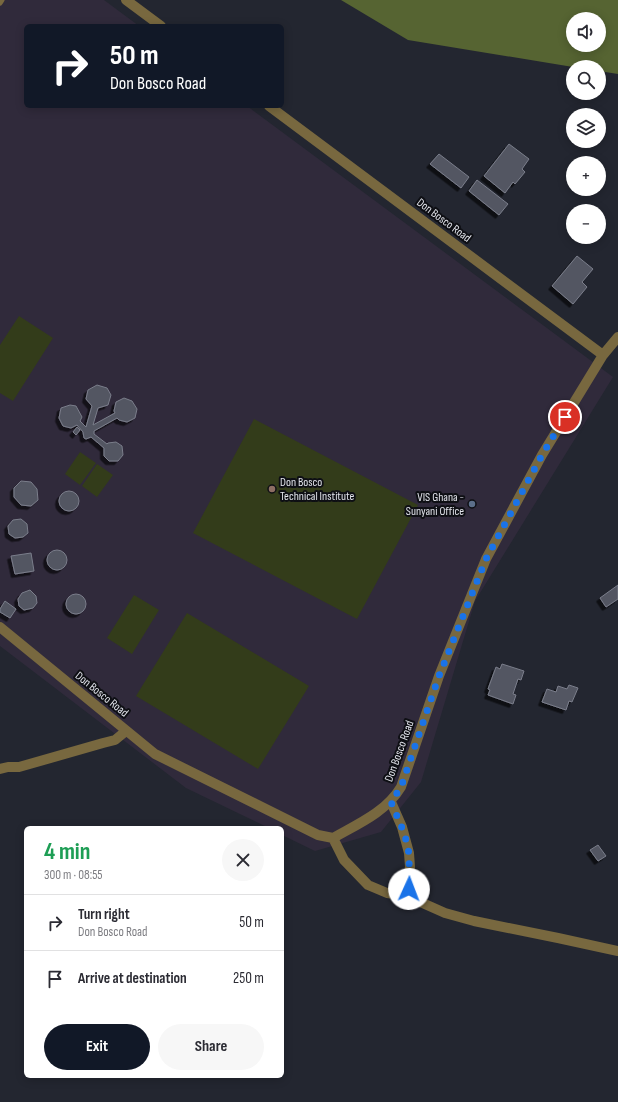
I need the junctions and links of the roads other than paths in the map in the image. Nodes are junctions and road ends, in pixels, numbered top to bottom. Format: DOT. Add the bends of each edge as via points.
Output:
graph roads {
  1 [pos="2,0"];
  2 [pos="126,0"];
  3 [pos="0,3"];
  4 [pos="158,24"];
  5 [pos="272,108"];
  6 [pos="618,337"];
  7 [pos="603,355"];
  8 [pos="0,627"];
  9 [pos="126,731"];
  10 [pos="0,769"];
  11 [pos="391,802"];
  12 [pos="333,838"];
  13 [pos="409,896"];
  14 [pos="618,951"];
  1 -- 3 [label="lane"];
  2 -- 4 [label="street"];
  5 -- 7 [label="street, Don Bosco Road"];
  6 -- 7 [label="street, Don Bosco Road"];
  7 -- 11 [label="street, Don Bosco Road" via="542,455 486,559 439,676 401,787"];
  8 -- 9 [label="street, Don Bosco Road"];
  9 -- 10 [label="street" via="114,740 19,767"];
  9 -- 12 [label="street, Don Bosco Road" via="155,754 318,835"];
  11 -- 12 [label="street, Don Bosco Road" via="379,812"];
  11 -- 13 [label="street" via="402,827 409,853"];
  12 -- 13 [label="street" via="344,860 368,885 387,893"];
  13 -- 14 [label="street" via="445,913 474,921"];
}
